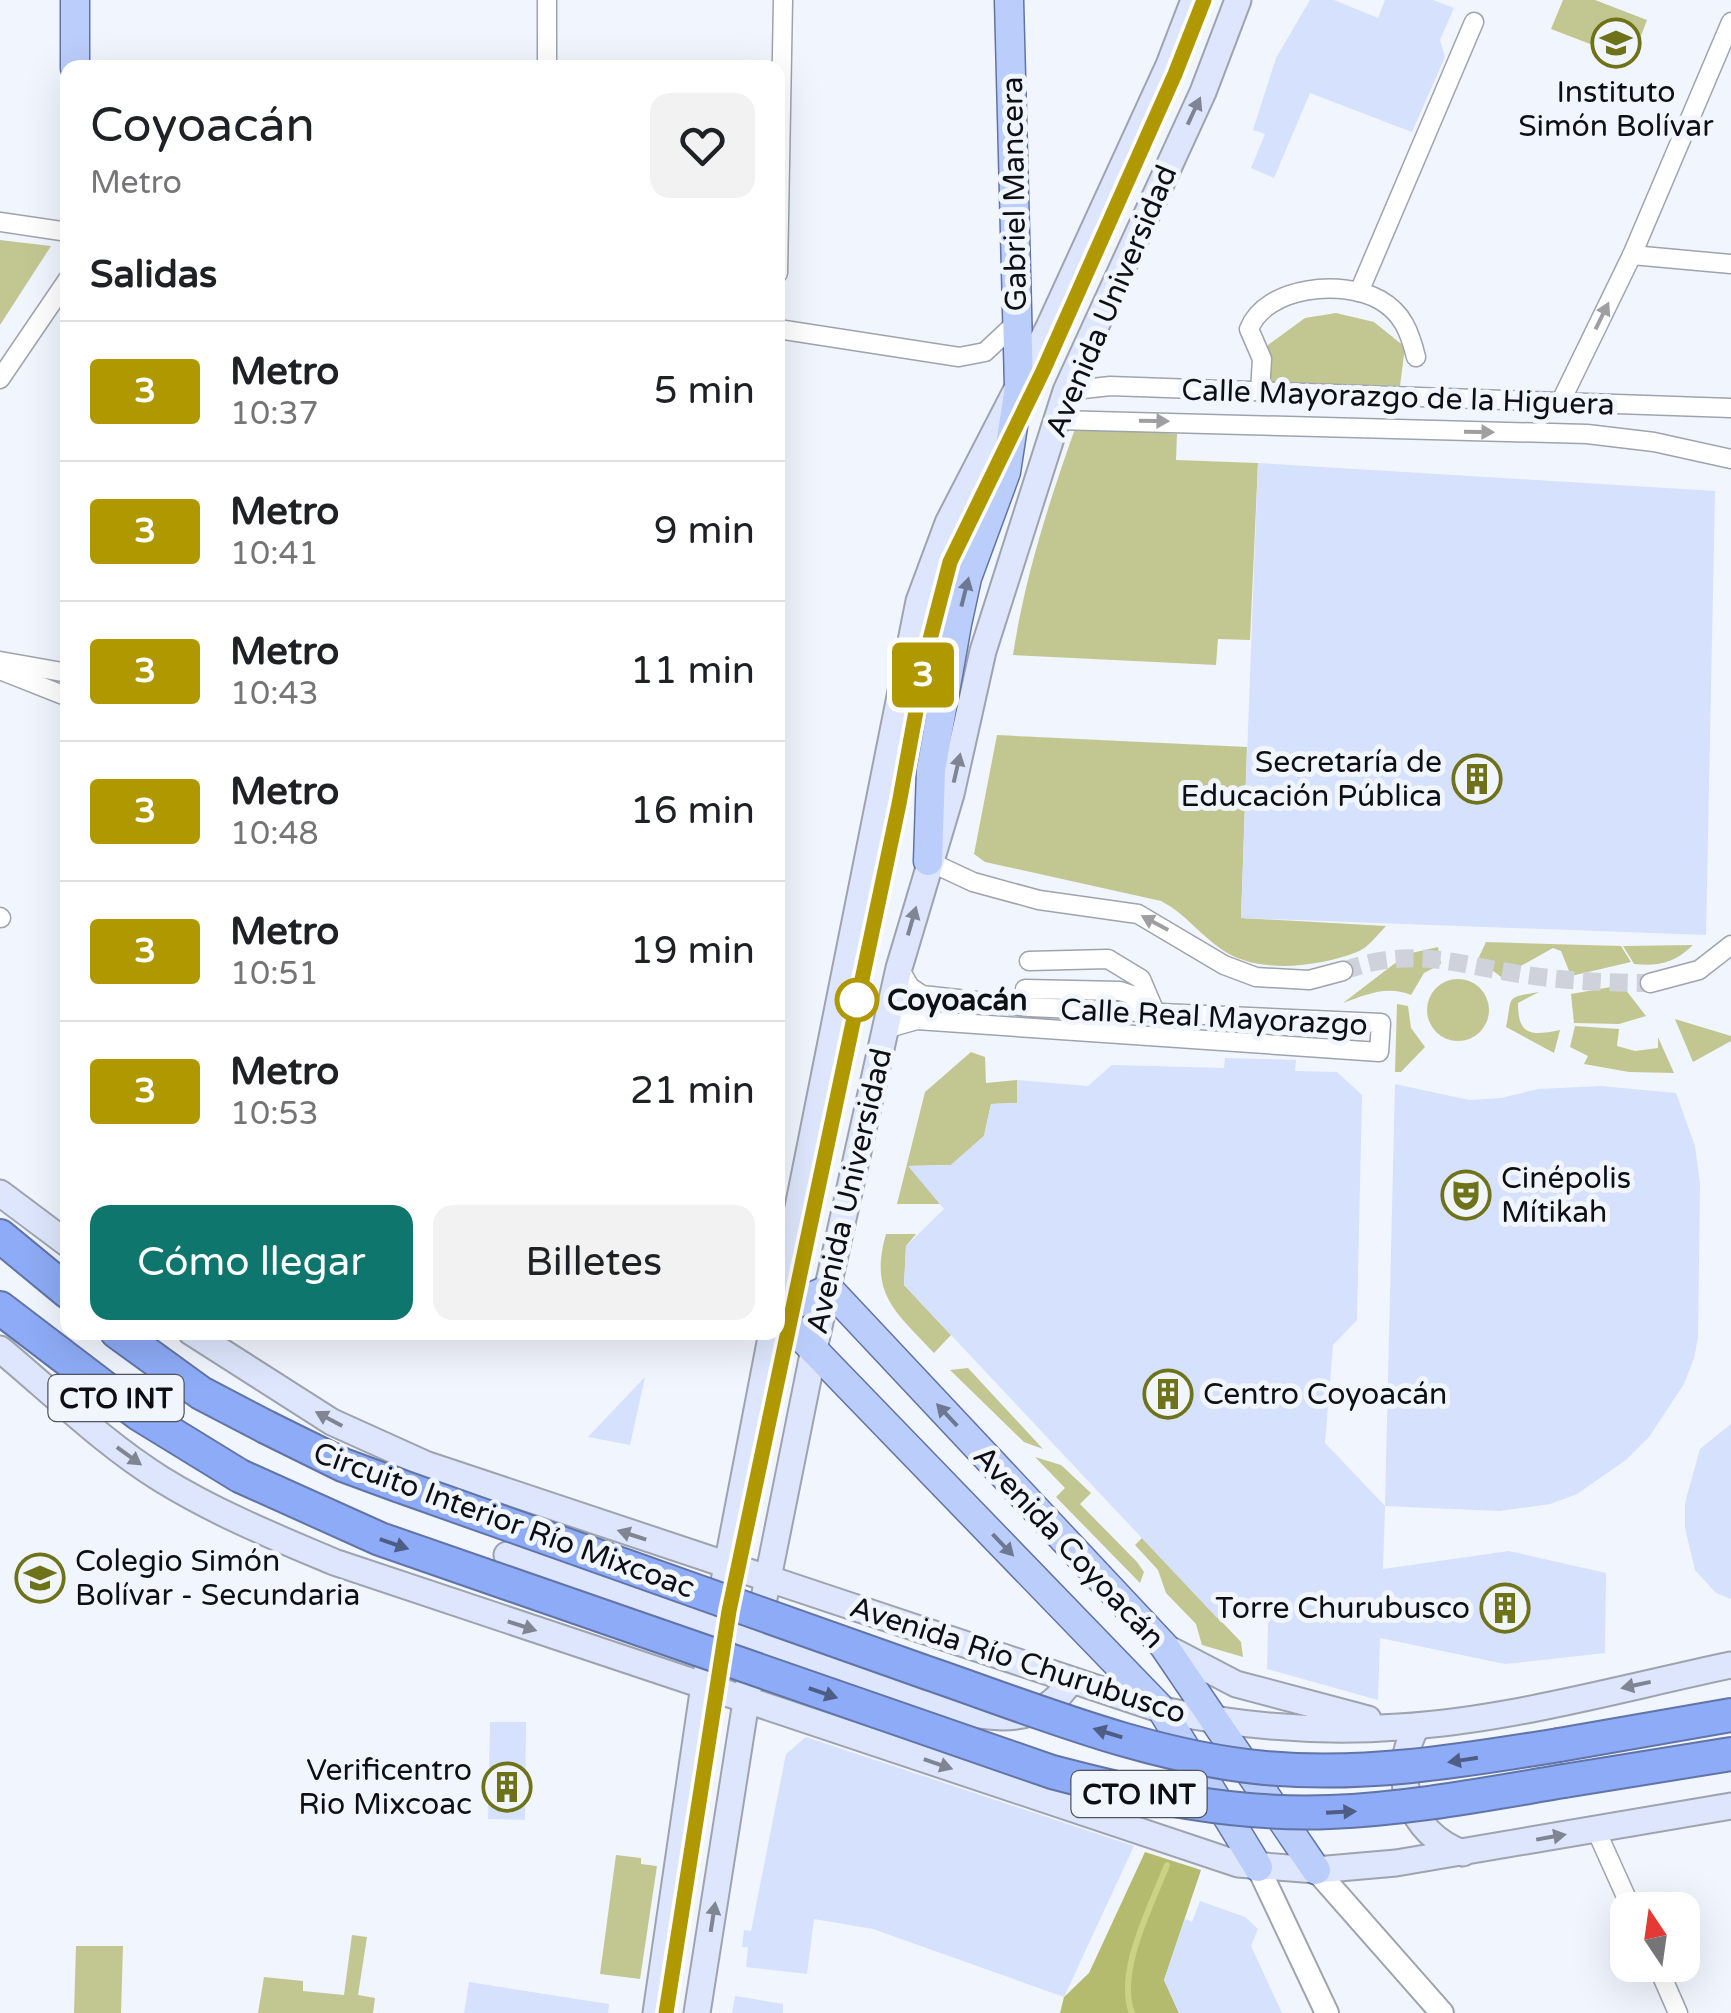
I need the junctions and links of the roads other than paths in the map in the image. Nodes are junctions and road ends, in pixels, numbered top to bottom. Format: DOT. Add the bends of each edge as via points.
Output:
graph roads {
  1 [pos="75,0"];
  2 [pos="547,0"];
  3 [pos="783,0"];
  4 [pos="1009,0"];
  5 [pos="1194,0"];
  6 [pos="1238,0"];
  7 [pos="1474,22"];
  8 [pos="1731,22"];
  9 [pos="75,60"];
  10 [pos="547,60"];
  11 [pos="782,60"];
  12 [pos="0,222"];
  13 [pos="60,231"];
  14 [pos="1632,255"];
  15 [pos="1731,264"];
  16 [pos="60,291"];
  17 [pos="1359,292"];
  18 [pos="1017,322"];
  19 [pos="1049,326"];
  20 [pos="785,329"];
  21 [pos="1416,357"];
  22 [pos="0,379"];
  23 [pos="1018,387"];
  24 [pos="1066,391"];
  25 [pos="1260,392"];
  26 [pos="1560,403"];
  27 [pos="1731,408"];
  28 [pos="1057,420"];
  29 [pos="1731,460"];
  30 [pos="2,669"];
  31 [pos="60,673"];
  32 [pos="60,693"];
  33 [pos="928,861"];
  34 [pos="1731,945"];
  35 [pos="1029,961"];
  36 [pos="898,968"];
  37 [pos="1344,971"];
  38 [pos="1650,983"];
  39 [pos="1028,998"];
  40 [pos="1153,1007"];
  41 [pos="1028,1026"];
  42 [pos="885,1029"];
  43 [pos="0,1193"];
  44 [pos="0,1236"];
  45 [pos="60,1238"];
  46 [pos="785,1276"];
  47 [pos="60,1285"];
  48 [pos="829,1289"];
  49 [pos="0,1308"];
  50 [pos="785,1308"];
  51 [pos="785,1318"];
  52 [pos="128,1340"];
  53 [pos="204,1340"];
  54 [pos="770,1340"];
  55 [pos="814,1349"];
  56 [pos="0,1350"];
  57 [pos="497,1490"];
  58 [pos="507,1555"];
  59 [pos="725,1566"];
  60 [pos="767,1580"];
  61 [pos="448,1600"];
  62 [pos="728,1616"];
  63 [pos="756,1638"];
  64 [pos="1164,1646"];
  65 [pos="1731,1665"];
  66 [pos="1070,1681"];
  67 [pos="704,1685"];
  68 [pos="746,1699"];
  69 [pos="1162,1710"];
  70 [pos="1731,1715"];
  71 [pos="1217,1722"];
  72 [pos="1409,1726"];
  73 [pos="1731,1754"];
  74 [pos="1731,1806"];
  75 [pos="1596,1830"];
  76 [pos="1462,1853"];
  77 [pos="1258,1867"];
  78 [pos="1316,1870"];
  79 [pos="1624,1892"];
  80 [pos="1664,1982"];
  81 [pos="656,2013"];
  82 [pos="698,2013"];
  83 [pos="1327,2013"];
  84 [pos="1442,2013"];
  85 [pos="1678,2013"];
  1 -- 9 [label="main road"];
  2 -- 10 [label="street"];
  3 -- 11 [label="street"];
  4 -- 18 [label="main road, Gabriel Mancera"];
  5 -- 19 [label="main road, Avenida Universidad"];
  24 -- 6 [label="main road, Avenida Universidad, one-way" via="1203,92"];
  7 -- 17 [label="street"];
  8 -- 14 [label="street"];
  12 -- 13 [label="street"];
  14 -- 15 [label="street"];
  26 -- 14 [label="street, one-way"];
  16 -- 22 [label="street"];
  17 -- 21 [label="street" via="1400,317"];
  17 -- 25 [label="street" via="1305,291 1253,318 1249,329 1262,359"];
  18 -- 20 [label="street" via="985,352 959,358"];
  18 -- 23 [label="main road, Gabriel Mancera"];
  19 -- 23 [label="main road, Avenida Universidad"];
  19 -- 24 [label="main road"];
  33 -- 23 [label="main road, Gabriel Mancera, one-way" via="931,770 957,624 1006,472"];
  23 -- 46 [label="main road, Avenida Universidad" via="948,523 919,601"];
  24 -- 25 [label="street, Calle Mayorazgo de la Higuera" via="1110,386"];
  24 -- 28 [label="main road, Avenida Universidad"];
  25 -- 26 [label="street, Calle Mayorazgo de la Higuera"];
  26 -- 27 [label="street, Calle Mayorazgo de la Higuera"];
  28 -- 29 [label="street, one-way" via="1587,434"];
  33 -- 28 [label="main road, Avenida Universidad, one-way" via="952,794 984,651"];
  30 -- 31 [label="street"];
  30 -- 32 [label="street"];
  36 -- 33 [label="main road, Avenida Universidad, one-way"];
  37 -- 33 [label="street, Calle Real Mayorazgo, one-way" via="1309,980 1256,978 1138,914 1039,900"];
  34 -- 38 [label="street" via="1699,970"];
  35 -- 40 [label="street" via="1108,959 1141,978"];
  36 -- 39 [label="street, Calle Real Mayorazgo" via="922,994"];
  36 -- 42 [label="main road, Avenida Universidad"];
  39 -- 40 [label="street, Calle Real Mayorazgo"];
  39 -- 41 [label="street, Calle Real Mayorazgo"];
  40 -- 41 [label="street, Calle Real Mayorazgo" via="1381,1024 1379,1052"];
  41 -- 42 [label="street, Calle Real Mayorazgo" via="911,1020"];
  42 -- 48 [label="main road, Avenida Universidad"];
  43 -- 45 [label="main road"];
  44 -- 47 [label="highway"];
  48 -- 50 [label="main road"];
  48 -- 55 [label="main road, Avenida Universidad"];
  64 -- 48 [label="main road, Avenida Coyoacán, one-way"];
  49 -- 73 [label="highway, Circuito Interior Río Mixcoac / CTO INT, one-way, bridge" via="138,1414 240,1476 380,1539 1052,1772 1168,1800 1328,1812 1404,1807"];
  51 -- 55 [label="main road, Avenida Coyoacán"];
  52 -- 62 [label="highway, Circuito Interior Río Mixcoac / CTO INT, bridge" via="202,1393 343,1465"];
  57 -- 53 [label="main road, CTO INT, one-way" via="332,1422"];
  54 -- 59 [label="main road, Avenida Universidad"];
  55 -- 60 [label="main road, Avenida Universidad"];
  55 -- 69 [label="main road, Avenida Coyoacán, one-way"];
  56 -- 61 [label="main road, CTO INT, one-way" via="108,1440 212,1508 334,1562"];
  57 -- 58 [label="main road" via="509,1518"];
  59 -- 57 [label="main road, CTO INT, one-way"];
  58 -- 61 [label="main road" via="488,1583"];
  58 -- 62 [label="main road"];
  59 -- 60 [label="main road, Avenida Río Churubusco / CTO INT"];
  59 -- 62 [label="main road, Avenida Universidad"];
  60 -- 63 [label="main road, Avenida Universidad"];
  60 -- 66 [label="main road, Avenida Río Churubusco / CTO INT"];
  61 -- 67 [label="main road, CTO INT, one-way"];
  62 -- 63 [label="main road"];
  62 -- 67 [label="main road, Avenida Universidad"];
  70 -- 62 [label="highway, CTO INT, one-way, bridge" via="1414,1768 1358,1772 1219,1762"];
  63 -- 66 [label="main road" via="987,1716 1042,1709 1059,1700"];
  63 -- 68 [label="main road, Avenida Universidad"];
  64 -- 71 [label="main road, Avenida Coyoacán"];
  64 -- 72 [label="main road" via="1236,1684"];
  65 -- 72 [label="main road, Avenida Río Churubusco / CTO INT, one-way"];
  66 -- 69 [label="main road, Avenida Río Churubusco / CTO INT"];
  67 -- 68 [label="main road, CTO INT"];
  67 -- 81 [label="main road, Avenida Universidad"];
  68 -- 77 [label="main road, CTO INT, one-way"];
  82 -- 68 [label="main road, Avenida Universidad, one-way"];
  69 -- 71 [label="main road, Avenida Río Churubusco / CTO INT"];
  69 -- 77 [label="main road, Avenida Coyoacán"];
  71 -- 72 [label="main road, Avenida Río Churubusco / CTO INT"];
  71 -- 78 [label="main road, Avenida Coyoacán"];
  72 -- 76 [label="main road" via="1410,1807 1428,1834"];
  74 -- 75 [label="main road, CTO INT"];
  76 -- 75 [label="main road, CTO INT, one-way"];
  75 -- 79 [label="street"];
  76 -- 78 [label="main road, CTO INT"];
  77 -- 78 [label="main road, CTO INT"];
  77 -- 83 [label="street"];
  78 -- 84 [label="street"];
  80 -- 85 [label="street"];
}
